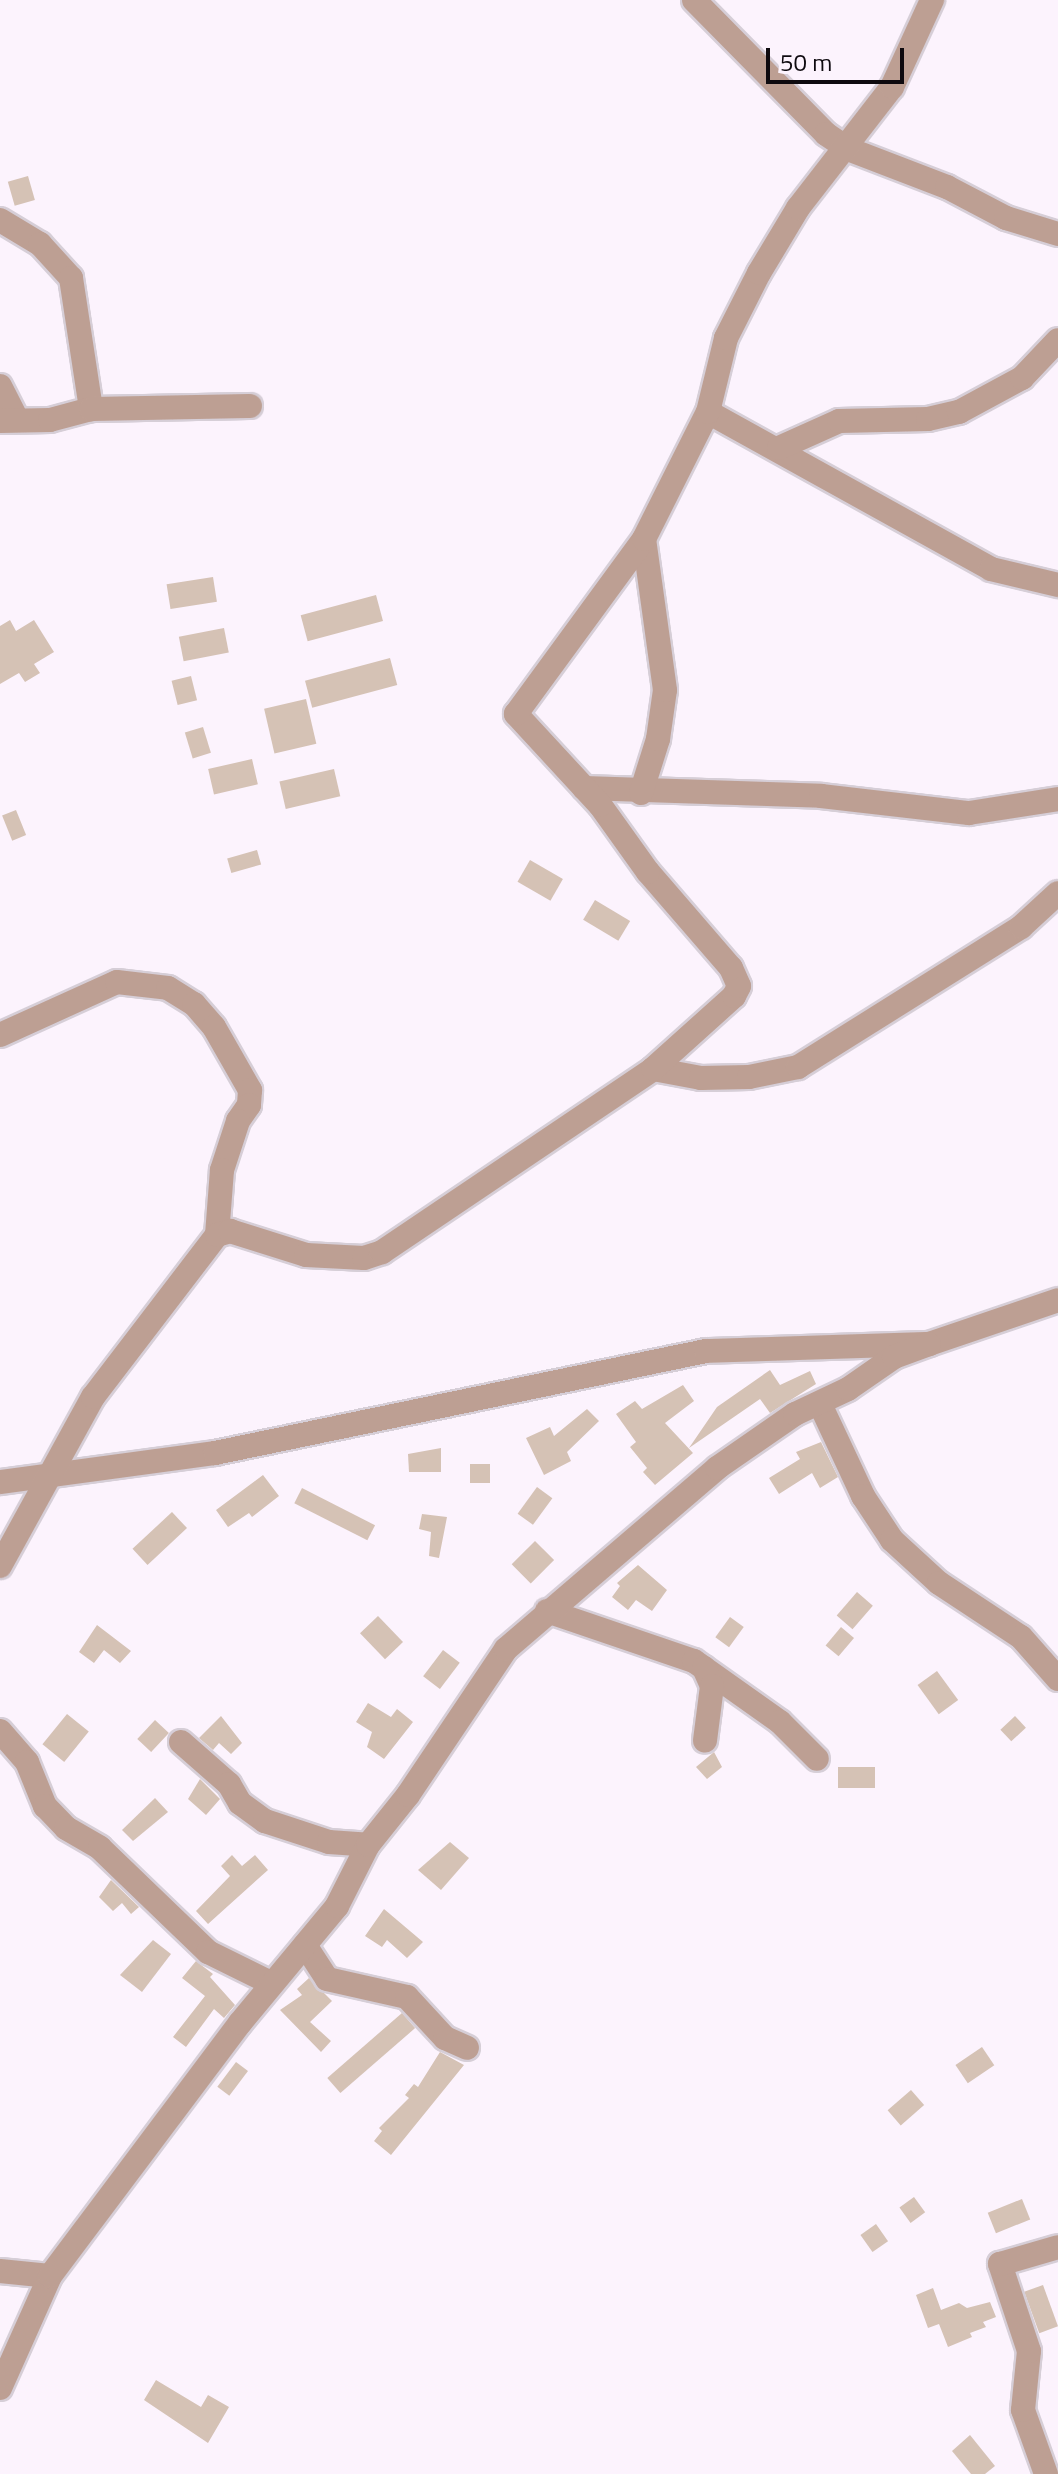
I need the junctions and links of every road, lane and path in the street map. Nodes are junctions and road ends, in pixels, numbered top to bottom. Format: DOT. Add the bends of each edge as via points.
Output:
graph roads {
  1 [pos="694,0"];
  2 [pos="932,0"];
  3 [pos="848,149"];
  4 [pos="0,220"];
  5 [pos="1058,234"];
  6 [pos="1058,340"];
  7 [pos="0,386"];
  8 [pos="250,406"];
  9 [pos="91,409"];
  10 [pos="708,412"];
  11 [pos="9,420"];
  12 [pos="779,448"];
  13 [pos="644,539"];
  14 [pos="1058,585"];
  15 [pos="584,788"];
  16 [pos="641,793"];
  17 [pos="1058,799"];
  18 [pos="1058,893"];
  19 [pos="0,1035"];
  20 [pos="653,1069"];
  21 [pos="217,1235"];
  22 [pos="1058,1300"];
  23 [pos="929,1344"];
  24 [pos="820,1404"];
  25 [pos="54,1472"];
  26 [pos="0,1482"];
  27 [pos="0,1566"];
  28 [pos="547,1611"];
  29 [pos="704,1668"];
  30 [pos="1056,1671"];
  31 [pos="0,1731"];
  32 [pos="705,1741"];
  33 [pos="181,1742"];
  34 [pos="817,1759"];
  35 [pos="368,1845"];
  36 [pos="305,1945"];
  37 [pos="271,1983"];
  38 [pos="467,2048"];
  39 [pos="1058,2247"];
  40 [pos="0,2271"];
  41 [pos="50,2276"];
  42 [pos="0,2388"];
  43 [pos="1046,2474"];
  1 -- 3 [label="street" via="826,134"];
  2 -- 3 [label="street" via="904,66"];
  3 -- 5 [label="street" via="947,187 1006,218"];
  3 -- 10 [label="street" via="798,208 759,273 726,338"];
  4 -- 9 [label="street" via="40,244 71,278"];
  6 -- 12 [label="street" via="1022,378 959,412 928,419 839,421"];
  7 -- 11 [label="street"];
  8 -- 9 [label="street"];
  9 -- 11 [label="street" via="50,420"];
  10 -- 12 [label="street"];
  10 -- 13 [label="street"];
  12 -- 14 [label="street" via="991,569"];
  13 -- 15 [label="street" via="516,714"];
  13 -- 16 [label="street" via="665,690 658,739"];
  15 -- 16 [label="street"];
  15 -- 20 [label="street" via="737,977 734,996"];
  16 -- 17 [label="street" via="798,795 969,813"];
  18 -- 20 [label="street" via="1021,927 798,1067 725,1078"];
  19 -- 21 [label="street" via="117,982 168,988 194,1004 214,1027 250,1090 249,1105 238,1121 222,1170"];
  20 -- 21 [label="street" via="382,1252 364,1258 306,1255 230,1231"];
  21 -- 25 [label="street" via="93,1397"];
  22 -- 23 [label="street"];
  23 -- 24 [label="street" via="894,1357"];
  23 -- 25 [label="street" via="706,1351 215,1453"];
  24 -- 28 [label="street" via="717,1468"];
  24 -- 30 [label="street" via="863,1496 892,1540 939,1583 1021,1637"];
  25 -- 26 [label="street"];
  25 -- 27 [label="street"];
  28 -- 29 [label="street" via="674,1651"];
  28 -- 35 [label="street" via="506,1649"];
  29 -- 32 [label="street" via="712,1686"];
  29 -- 34 [label="street" via="780,1722"];
  31 -- 37 [label="street" via="27,1762 45,1806 66,1828 100,1848 208,1952"];
  33 -- 35 [label="street" via="265,1821 320,1840"];
  35 -- 36 [label="street" via="349,1888"];
  36 -- 37 [label="street"];
  36 -- 38 [label="street" via="327,1979 407,1997 445,2038"];
  37 -- 41 [label="street"];
  39 -- 43 [label="street" via="1000,2264 1029,2351 1023,2410"];
  40 -- 41 [label="street"];
  41 -- 42 [label="street"];
}
